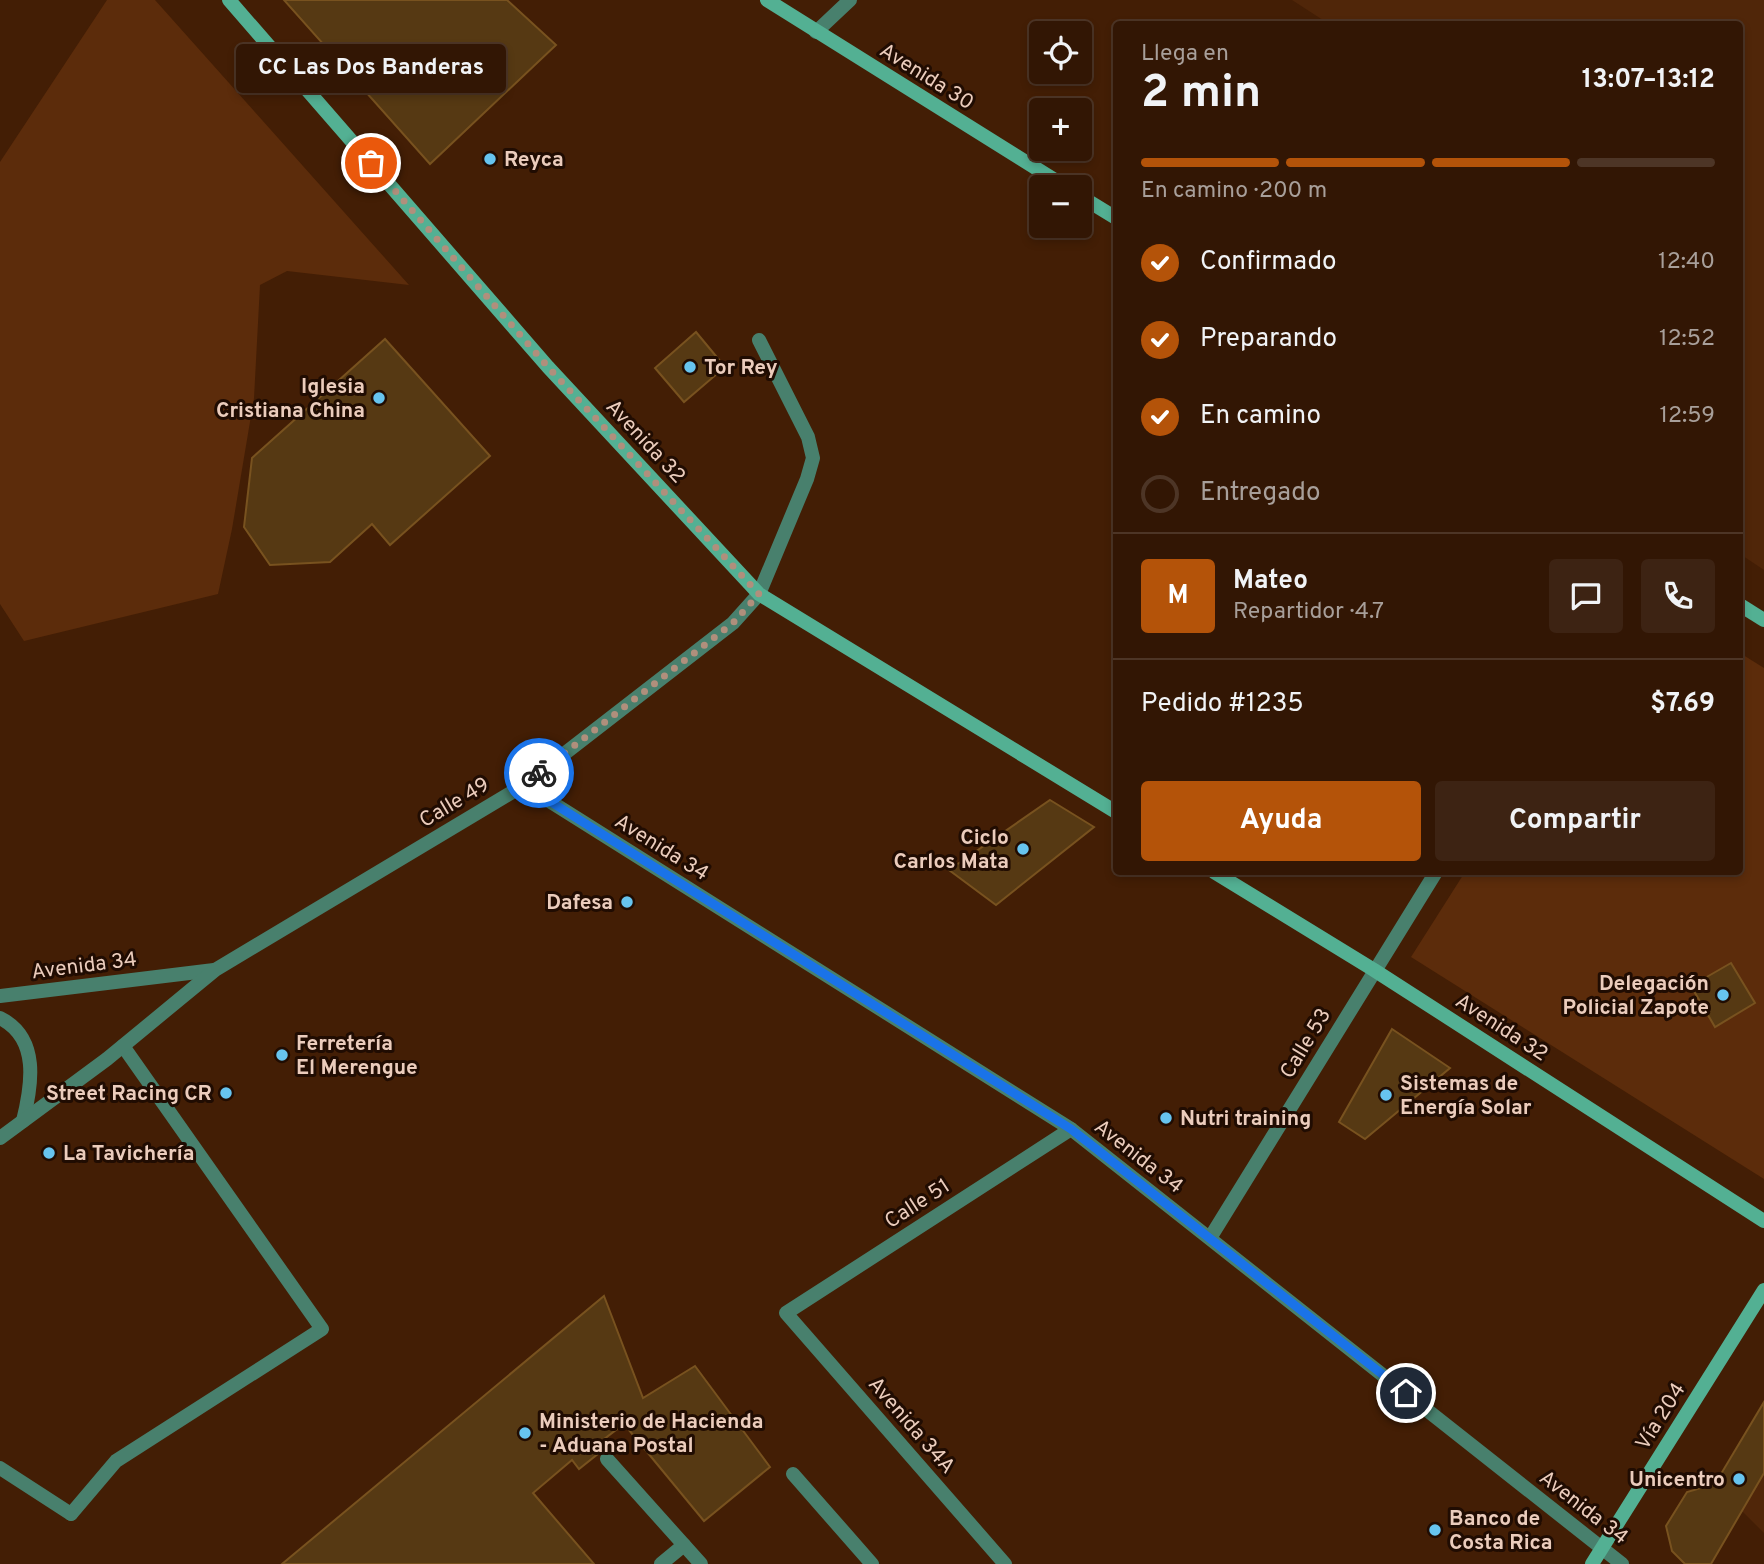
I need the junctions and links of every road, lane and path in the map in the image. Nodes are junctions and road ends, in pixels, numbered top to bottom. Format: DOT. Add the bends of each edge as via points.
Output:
graph roads {
  1 [pos="229,0"];
  2 [pos="767,0"];
  3 [pos="850,0"];
  4 [pos="816,32"];
  5 [pos="1047,175"];
  6 [pos="1092,203"];
  7 [pos="1113,216"];
  8 [pos="759,340"];
  9 [pos="759,594"];
  10 [pos="1743,607"];
  11 [pos="1764,621"];
  12 [pos="524,785"];
  13 [pos="1113,810"];
  14 [pos="1219,875"];
  15 [pos="1434,875"];
  16 [pos="215,970"];
  17 [pos="1374,970"];
  18 [pos="0,996"];
  19 [pos="0,1018"];
  20 [pos="123,1046"];
  21 [pos="23,1121"];
  22 [pos="1071,1129"];
  23 [pos="0,1138"];
  24 [pos="1764,1221"];
  25 [pos="1210,1238"];
  26 [pos="1764,1290"];
  27 [pos="786,1313"];
  28 [pos="607,1459"];
  29 [pos="0,1468"];
  30 [pos="793,1474"];
  31 [pos="684,1545"];
  32 [pos="1602,1548"];
  33 [pos="660,1564"];
  34 [pos="701,1564"];
  35 [pos="872,1564"];
  36 [pos="1005,1564"];
  37 [pos="1592,1564"];
  38 [pos="1622,1564"];
  1 -- 9 [label="main road, Avenida 32" via="548,367"];
  2 -- 4 [label="main road, Avenida 30"];
  3 -- 4 [label="street"];
  4 -- 5 [label="main road, Avenida 30"];
  6 -- 7 [label="main road"];
  8 -- 9 [label="street, Calle 49" via="808,438 813,458"];
  9 -- 12 [label="street, Calle 49" via="733,623"];
  9 -- 13 [label="main road, Avenida 32"];
  10 -- 11 [label="main road"];
  12 -- 16 [label="street, Calle 49"];
  12 -- 22 [label="street, Avenida 34"];
  14 -- 17 [label="main road, Avenida 32"];
  15 -- 17 [label="street, Calle 53"];
  16 -- 18 [label="street, Avenida 34"];
  16 -- 20 [label="street, Calle 49"];
  17 -- 24 [label="main road, Avenida 32"];
  17 -- 25 [label="street, Calle 53"];
  19 -- 21 [label="street" via="25,1043 32,1064"];
  20 -- 21 [label="street, Calle 49"];
  20 -- 29 [label="street" via="323,1329 116,1461 71,1514"];
  21 -- 23 [label="street, Calle 49"];
  22 -- 25 [label="street, Avenida 34"];
  22 -- 27 [label="street, Calle 51"];
  25 -- 32 [label="street, Avenida 34"];
  26 -- 32 [label="main road, Vía 204"];
  27 -- 36 [label="street, Avenida 34A"];
  28 -- 31 [label="street"];
  30 -- 35 [label="street"];
  31 -- 33 [label="street"];
  31 -- 34 [label="street"];
  32 -- 37 [label="main road, Vía 204"];
  32 -- 38 [label="street, Avenida 34"];
}
